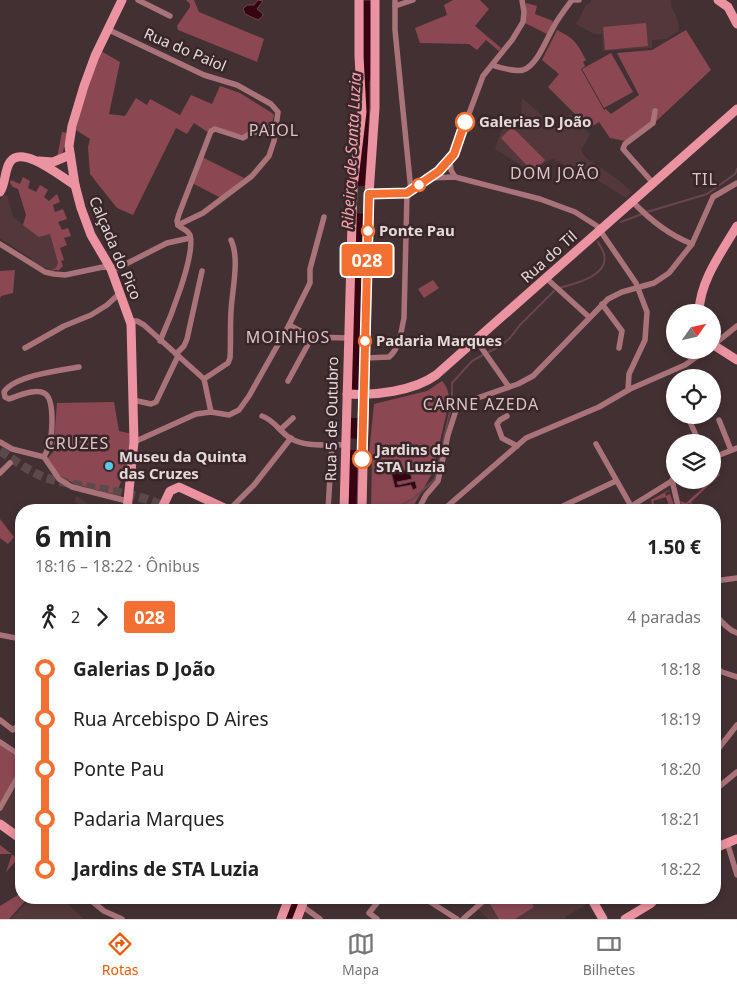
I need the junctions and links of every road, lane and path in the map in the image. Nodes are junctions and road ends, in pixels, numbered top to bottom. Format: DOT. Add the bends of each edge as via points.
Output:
graph roads {
  1 [pos="122,0"];
  2 [pos="138,0"];
  3 [pos="360,0"];
  4 [pos="376,0"];
  5 [pos="413,0"];
  6 [pos="522,0"];
  7 [pos="579,0"];
  8 [pos="718,0"];
  9 [pos="395,3"];
  10 [pos="570,3"];
  11 [pos="170,16"];
  12 [pos="737,24"];
  13 [pos="107,29"];
  14 [pos="492,65"];
  15 [pos="737,109"];
  16 [pos="655,111"];
  17 [pos="274,133"];
  18 [pos="70,155"];
  19 [pos="450,160"];
  20 [pos="36,161"];
  21 [pos="440,169"];
  22 [pos="454,176"];
  23 [pos="428,178"];
  24 [pos="442,178"];
  25 [pos="653,183"];
  26 [pos="737,183"];
  27 [pos="74,185"];
  28 [pos="0,192"];
  29 [pos="353,192"];
  30 [pos="409,192"];
  31 [pos="369,194"];
  32 [pos="632,201"];
  33 [pos="324,217"];
  34 [pos="178,226"];
  35 [pos="737,226"];
  36 [pos="600,230"];
  37 [pos="190,238"];
  38 [pos="231,240"];
  39 [pos="0,244"];
  40 [pos="692,244"];
  41 [pos="111,269"];
  42 [pos="202,271"];
  43 [pos="546,278"];
  44 [pos="638,287"];
  45 [pos="120,293"];
  46 [pos="602,304"];
  47 [pos="700,304"];
  48 [pos="589,317"];
  49 [pos="130,321"];
  50 [pos="289,325"];
  51 [pos="737,326"];
  52 [pos="312,337"];
  53 [pos="348,338"];
  54 [pos="721,338"];
  55 [pos="476,340"];
  56 [pos="160,341"];
  57 [pos="25,348"];
  58 [pos="619,348"];
  59 [pos="721,351"];
  60 [pos="177,355"];
  61 [pos="365,358"];
  62 [pos="693,359"];
  63 [pos="737,360"];
  64 [pos="79,367"];
  65 [pos="204,379"];
  66 [pos="288,380"];
  67 [pos="509,387"];
  68 [pos="628,390"];
  69 [pos="379,393"];
  70 [pos="347,394"];
  71 [pos="364,395"];
  72 [pos="134,400"];
  73 [pos="211,412"];
  74 [pos="364,415"];
  75 [pos="262,416"];
  76 [pos="507,416"];
  77 [pos="293,418"];
  78 [pos="720,424"];
  79 [pos="281,429"];
  80 [pos="290,438"];
  81 [pos="0,442"];
  82 [pos="134,442"];
  83 [pos="332,444"];
  84 [pos="596,444"];
  85 [pos="347,445"];
  86 [pos="361,445"];
  87 [pos="518,445"];
  88 [pos="734,449"];
  89 [pos="721,454"];
  90 [pos="44,457"];
  91 [pos="10,463"];
  92 [pos="0,474"];
  93 [pos="616,481"];
  94 [pos="666,484"];
  95 [pos="676,489"];
  96 [pos="121,504"];
  97 [pos="127,504"];
  98 [pos="164,504"];
  99 [pos="215,504"];
  100 [pos="235,504"];
  101 [pos="328,504"];
  102 [pos="344,504"];
  103 [pos="362,504"];
  104 [pos="421,504"];
  105 [pos="450,504"];
  106 [pos="567,504"];
  107 [pos="633,504"];
  108 [pos="637,504"];
  109 [pos="678,504"];
  110 [pos="737,578"];
  111 [pos="721,580"];
  112 [pos="721,622"];
  113 [pos="737,633"];
  114 [pos="0,635"];
  115 [pos="15,638"];
  116 [pos="721,671"];
  117 [pos="737,677"];
  118 [pos="0,720"];
  119 [pos="737,725"];
  120 [pos="15,728"];
  121 [pos="0,742"];
  122 [pos="721,745"];
  123 [pos="15,752"];
  124 [pos="737,772"];
  125 [pos="15,782"];
  126 [pos="721,785"];
  127 [pos="0,808"];
  128 [pos="0,824"];
  129 [pos="15,835"];
  130 [pos="737,839"];
  131 [pos="727,842"];
  132 [pos="721,845"];
  133 [pos="737,875"];
  134 [pos="95,904"];
  135 [pos="287,904"];
  136 [pos="303,904"];
  137 [pos="306,904"];
  138 [pos="376,904"];
  139 [pos="433,904"];
  140 [pos="480,904"];
  141 [pos="589,904"];
  142 [pos="594,904"];
  143 [pos="650,904"];
  144 [pos="602,917"];
  145 [pos="122,919"];
  146 [pos="281,919"];
  147 [pos="297,919"];
  148 [pos="320,919"];
  149 [pos="377,919"];
  150 [pos="457,919"];
  151 [pos="463,919"];
  152 [pos="625,919"];
  1 -- 13 [label="main road, Calçada do Pico"];
  2 -- 11 [label="street"];
  3 -- 29 [label="main road, Rua 5 de Outubro" via="362,112"];
  4 -- 31 [label="main road" via="375,108"];
  5 -- 9 [label="street"];
  6 -- 14 [label="street" via="523,22"];
  7 -- 10 [label="street"];
  8 -- 12 [label="main road" via="728,7"];
  9 -- 30 [label="street"];
  10 -- 14 [label="street" via="534,62 526,69"];
  13 -- 17 [label="street, Rua do Paiol" via="204,75 237,85 272,104 278,112"];
  13 -- 18 [label="main road, Calçada do Pico" via="79,100 72,126"];
  14 -- 19 [label="street" via="478,87"];
  15 -- 25 [label="main road, Rua do Til"];
  16 -- 25 [label="street" via="652,123 623,149"];
  17 -- 34 [label="street" via="269,156 252,176 202,213"];
  17 -- 34 [label="street" via="252,132 243,138 215,129 210,132 177,219"];
  18 -- 20 [label="main road" via="53,162"];
  18 -- 27 [label="main road, Calçada do Pico"];
  19 -- 21 [label="street"];
  19 -- 22 [label="street"];
  20 -- 27 [label="main road"];
  20 -- 28 [label="main road" via="17,156 10,162 10,172"];
  21 -- 22 [label="street"];
  21 -- 23 [label="street"];
  21 -- 24 [label="street"];
  22 -- 24 [label="street"];
  22 -- 36 [label="street" via="565,208 585,217"];
  23 -- 24 [label="street"];
  23 -- 30 [label="street"];
  25 -- 32 [label="main road, Rua do Til"];
  26 -- 40 [label="street" via="713,197"];
  27 -- 41 [label="main road, Calçada do Pico" via="91,235"];
  29 -- 31 [label="main road"];
  29 -- 53 [label="main road, Rua 5 de Outubro"];
  30 -- 31 [label="street"];
  30 -- 61 [label="street" via="404,318 400,338 389,357"];
  31 -- 61 [label="main road"];
  32 -- 36 [label="main road, Rua do Til"];
  32 -- 40 [label="street" via="678,238"];
  33 -- 50 [label="street" via="310,269 310,283"];
  34 -- 37 [label="street" via="187,231"];
  35 -- 47 [label="main road" via="709,276"];
  36 -- 43 [label="main road, Rua do Til"];
  36 -- 44 [label="street"];
  37 -- 41 [label="street" via="167,243"];
  37 -- 56 [label="street" via="180,292"];
  38 -- 65 [label="street" via="235,248 230,358 228,363"];
  39 -- 41 [label="street" via="38,268 54,274"];
  40 -- 44 [label="street" via="669,273 654,283"];
  41 -- 45 [label="main road, Calçada do Pico"];
  42 -- 60 [label="street" via="187,340"];
  43 -- 48 [label="street"];
  43 -- 55 [label="main road, Rua do Til"];
  44 -- 46 [label="street" via="614,295"];
  44 -- 68 [label="street" via="647,312 647,330 641,352 629,374"];
  45 -- 49 [label="main road, Calçada do Pico"];
  45 -- 57 [label="street" via="92,315 64,326"];
  46 -- 48 [label="street"];
  46 -- 58 [label="street" via="622,331"];
  48 -- 67 [label="street" via="542,369"];
  49 -- 56 [label="street" via="144,324"];
  49 -- 72 [label="main road, Calçada do Pico"];
  50 -- 52 [label="street"];
  50 -- 73 [label="street" via="239,410 229,415"];
  51 -- 54 [label="street"];
  52 -- 53 [label="street"];
  52 -- 66 [label="street"];
  53 -- 70 [label="main road, Rua 5 de Outubro"];
  55 -- 67 [label="street"];
  55 -- 69 [label="main road, Rua do Til" via="427,382"];
  56 -- 60 [label="street"];
  59 -- 63 [label="main road"];
  60 -- 65 [label="street"];
  60 -- 72 [label="street" via="156,402"];
  61 -- 71 [label="main road"];
  62 -- 68 [label="street"];
  64 -- 90 [label="street" via="12,384 4,392 9,399 37,391 50,399 50,442"];
  65 -- 73 [label="street"];
  67 -- 104 [label="street" via="458,406 438,481"];
  68 -- 87 [label="street" via="599,407 526,438"];
  69 -- 71 [label="main road, Rua do Til"];
  69 -- 74 [label="main road"];
  70 -- 71 [label="main road, Rua do Til"];
  70 -- 85 [label="main road, Rua 5 de Outubro"];
  71 -- 74 [label="main road"];
  72 -- 82 [label="main road, Calçada do Pico"];
  73 -- 82 [label="street" via="196,414"];
  74 -- 86 [label="main road"];
  75 -- 79 [label="street"];
  76 -- 87 [label="street" via="498,424 502,438"];
  77 -- 79 [label="street"];
  78 -- 88 [label="street"];
  79 -- 80 [label="street"];
  80 -- 83 [label="street" via="311,446"];
  80 -- 100 [label="street"];
  81 -- 90 [label="street" via="12,449"];
  82 -- 97 [label="main road, Calçada do Pico"];
  83 -- 85 [label="street"];
  83 -- 101 [label="street"];
  84 -- 93 [label="street"];
  85 -- 86 [label="main road"];
  85 -- 102 [label="main road, Rua 5 de Outubro"];
  86 -- 103 [label="main road"];
  87 -- 105 [label="street"];
  88 -- 89 [label="street"];
  90 -- 96 [label="street" via="59,479 72,487"];
  91 -- 92 [label="street"];
  93 -- 106 [label="street"];
  93 -- 107 [label="street"];
  94 -- 108 [label="street"];
  95 -- 109 [label="street"];
  98 -- 99 [label="main road" via="170,491 179,488"];
  110 -- 111 [label="street"];
  112 -- 113 [label="street"];
  114 -- 115 [label="street"];
  116 -- 117 [label="street"];
  118 -- 120 [label="street"];
  119 -- 122 [label="street"];
  121 -- 123 [label="street"];
  124 -- 126 [label="street"];
  125 -- 127 [label="street"];
  128 -- 129 [label="main road"];
  130 -- 131 [label="main road"];
  131 -- 132 [label="main road"];
  131 -- 133 [label="street"];
  134 -- 145 [label="street"];
  135 -- 146 [label="main road"];
  136 -- 147 [label="main road"];
  137 -- 148 [label="street"];
  138 -- 149 [label="street" via="369,913"];
  139 -- 150 [label="street"];
  140 -- 151 [label="street"];
  141 -- 144 [label="main road"];
  142 -- 144 [label="main road"];
  143 -- 152 [label="main road"];
}
